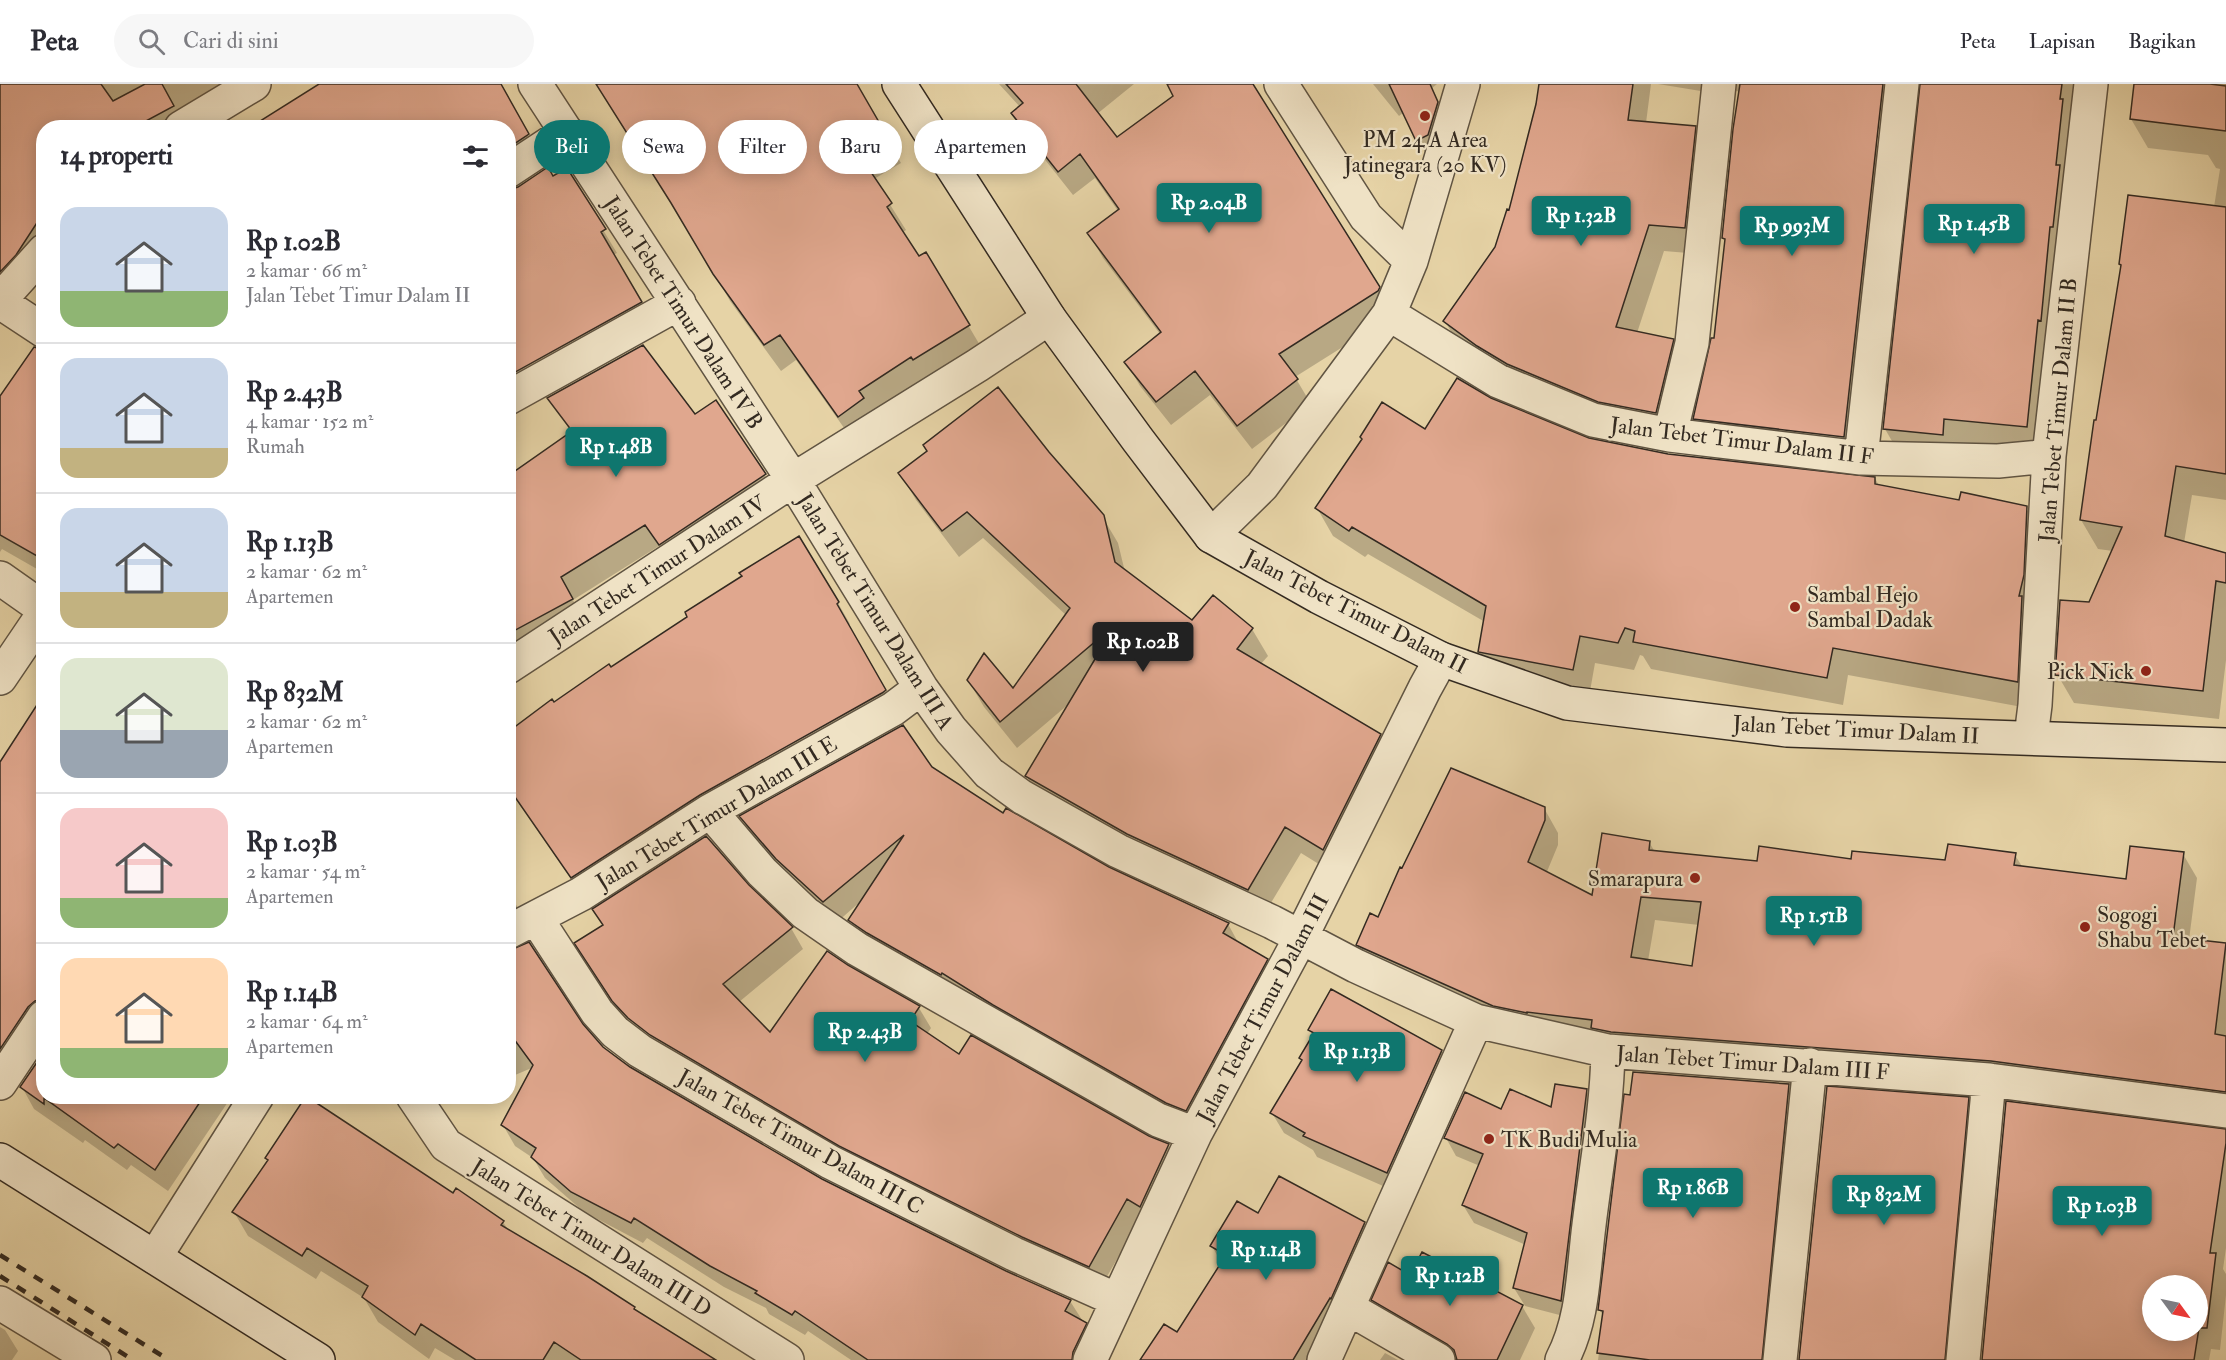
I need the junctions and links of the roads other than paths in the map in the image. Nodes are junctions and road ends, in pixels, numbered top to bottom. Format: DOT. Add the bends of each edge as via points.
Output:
graph roads {
  1 [pos="254,84"];
  2 [pos="535,84"];
  3 [pos="899,84"];
  4 [pos="1281,84"];
  5 [pos="1462,84"];
  6 [pos="1719,84"];
  7 [pos="1902,84"];
  8 [pos="2091,84"];
  9 [pos="194,120"];
  10 [pos="559,120"];
  11 [pos="534,154"];
  12 [pos="516,166"];
  13 [pos="595,174"];
  14 [pos="36,259"];
  15 [pos="1411,261"];
  16 [pos="0,301"];
  17 [pos="679,303"];
  18 [pos="1389,314"];
  19 [pos="1050,318"];
  20 [pos="36,326"];
  21 [pos="516,394"];
  22 [pos="1670,435"];
  23 [pos="2049,456"];
  24 [pos="1861,458"];
  25 [pos="793,480"];
  26 [pos="1211,536"];
  27 [pos="0,578"];
  28 [pos="36,605"];
  29 [pos="36,623"];
  30 [pos="1441,659"];
  31 [pos="516,662"];
  32 [pos="0,678"];
  33 [pos="921,688"];
  34 [pos="2031,737"];
  35 [pos="2226,745"];
  36 [pos="710,811"];
  37 [pos="522,925"];
  38 [pos="1301,937"];
  39 [pos="1476,1022"];
  40 [pos="36,1029"];
  41 [pos="1608,1051"];
  42 [pos="1810,1065"];
  43 [pos="1989,1080"];
  44 [pos="0,1083"];
  45 [pos="252,1104"];
  46 [pos="418,1104"];
  47 [pos="2226,1111"];
  48 [pos="1195,1134"];
  49 [pos="0,1160"];
  50 [pos="155,1257"];
  51 [pos="1117,1300"];
  52 [pos="0,1303"];
  53 [pos="1348,1308"];
  54 [pos="94,1360"];
  55 [pos="318,1360"];
  56 [pos="787,1360"];
  57 [pos="1090,1360"];
  58 [pos="1324,1360"];
  59 [pos="1438,1360"];
  60 [pos="1562,1360"];
  61 [pos="1780,1360"];
  62 [pos="1963,1360"];
  1 -- 9 [label="street"];
  2 -- 10 [label="street, Jalan Tebet Timur Dalam IV B"];
  3 -- 19 [label="street, Jalan Tebet Timur Dalam II"];
  4 -- 15 [label="street" via="1366,217"];
  5 -- 15 [label="street"];
  6 -- 22 [label="street" via="1692,343"];
  7 -- 24 [label="street"];
  8 -- 23 [label="street, Jalan Tebet Timur Dalam II B"];
  11 -- 12 [label="street"];
  13 -- 17 [label="street, Jalan Tebet Timur Dalam IV B"];
  14 -- 16 [label="street"];
  15 -- 18 [label="street"];
  16 -- 20 [label="street"];
  17 -- 21 [label="street"];
  17 -- 25 [label="street, Jalan Tebet Timur Dalam IV B"];
  18 -- 22 [label="street, Jalan Tebet Timur Dalam II F" via="1462,360 1527,394 1593,420"];
  18 -- 26 [label="street" via="1262,486"];
  19 -- 25 [label="street, Jalan Tebet Timur Dalam IV"];
  19 -- 26 [label="street, Jalan Tebet Timur Dalam II"];
  22 -- 24 [label="street, Jalan Tebet Timur Dalam II F"];
  23 -- 24 [label="street, Jalan Tebet Timur Dalam II F" via="1998,461"];
  23 -- 34 [label="street, Jalan Tebet Timur Dalam II B"];
  25 -- 31 [label="street, Jalan Tebet Timur Dalam IV"];
  25 -- 33 [label="street, Jalan Tebet Timur Dalam III A"];
  26 -- 30 [label="street, Jalan Tebet Timur Dalam II"];
  27 -- 28 [label="street"];
  29 -- 32 [label="street"];
  30 -- 34 [label="street, Jalan Tebet Timur Dalam II" via="1567,703 1787,730"];
  30 -- 38 [label="street, Jalan Tebet Timur Dalam III"];
  33 -- 36 [label="street, Jalan Tebet Timur Dalam III E" via="893,710"];
  33 -- 38 [label="street, Jalan Tebet Timur Dalam III A" via="989,773 1022,796 1118,850"];
  34 -- 35 [label="street, Jalan Tebet Timur Dalam II"];
  36 -- 37 [label="street, Jalan Tebet Timur Dalam III E" via="581,894"];
  36 -- 48 [label="street" via="762,872 805,913 857,949 1158,1120"];
  37 -- 51 [label="street, Jalan Tebet Timur Dalam III C" via="615,1032 640,1051 830,1162 1014,1254"];
  38 -- 39 [label="street, Jalan Tebet Timur Dalam III F"];
  38 -- 48 [label="street, Jalan Tebet Timur Dalam III"];
  39 -- 41 [label="street, Jalan Tebet Timur Dalam III F"];
  39 -- 53 [label="street"];
  40 -- 44 [label="street"];
  41 -- 42 [label="street, Jalan Tebet Timur Dalam III F"];
  41 -- 60 [label="street" via="1581,1299 1572,1342"];
  42 -- 43 [label="street, Jalan Tebet Timur Dalam III F"];
  42 -- 61 [label="street"];
  43 -- 47 [label="street, Jalan Tebet Timur Dalam III F"];
  43 -- 62 [label="street"];
  45 -- 50 [label="street"];
  46 -- 56 [label="street, Jalan Tebet Timur Dalam III D" via="446,1145"];
  48 -- 51 [label="street, Jalan Tebet Timur Dalam III"];
  49 -- 50 [label="street"];
  50 -- 55 [label="street"];
  51 -- 57 [label="street, Jalan Tebet Timur Dalam III"];
  52 -- 54 [label="street"];
  53 -- 58 [label="street"];
  53 -- 59 [label="street"];
}
